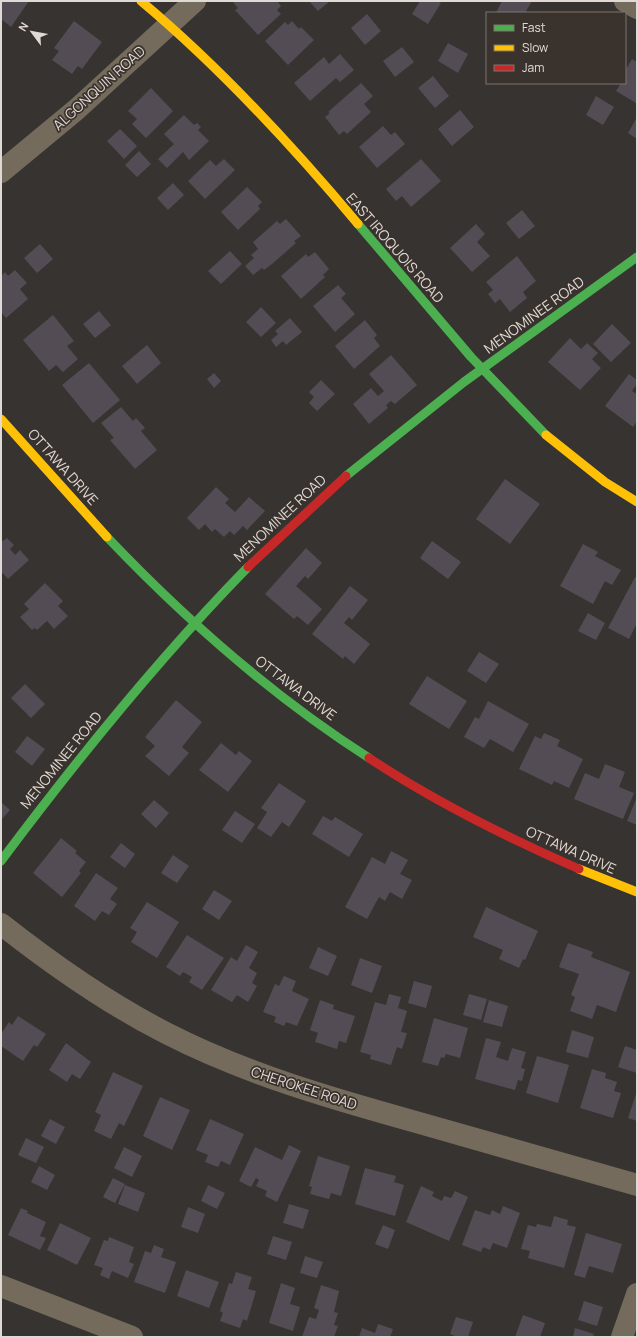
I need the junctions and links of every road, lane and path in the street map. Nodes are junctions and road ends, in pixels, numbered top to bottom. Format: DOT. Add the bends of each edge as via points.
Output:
graph roads {
  1 [pos="141,1"];
  2 [pos="196,1"];
  3 [pos="625,1"];
  4 [pos="637,8"];
  5 [pos="169,24"];
  6 [pos="1,172"];
  7 [pos="637,257"];
  8 [pos="481,370"];
  9 [pos="1,419"];
  10 [pos="637,502"];
  11 [pos="195,623"];
  12 [pos="1,861"];
  13 [pos="637,892"];
  14 [pos="1,924"];
  15 [pos="637,1185"];
  16 [pos="1,1286"];
  17 [pos="637,1294"];
  18 [pos="132,1337"];
  19 [pos="622,1337"];
  1 -- 5 [label="street, EAST IROQUOIS ROAD"];
  2 -- 5 [label="street, ALGONQUIN ROAD"];
  3 -- 4 [label="street"];
  5 -- 6 [label="street, ALGONQUIN ROAD" via="67,118"];
  5 -- 8 [label="street, EAST IROQUOIS ROAD" via="222,73 283,138"];
  7 -- 8 [label="street, MENOMINEE ROAD"];
  8 -- 10 [label="street, EAST IROQUOIS ROAD" via="557,446"];
  8 -- 11 [label="street, MENOMINEE ROAD" via="332,488 260,555"];
  9 -- 11 [label="street, OTTAWA DRIVE" via="103,533"];
  11 -- 12 [label="street, MENOMINEE ROAD" via="76,762"];
  11 -- 13 [label="street, OTTAWA DRIVE" via="284,698 389,770 449,806 520,843"];
  14 -- 15 [label="street, CHEROKEE ROAD" via="56,967 124,1011 173,1037 239,1066 332,1098"];
  16 -- 18 [label="street"];
  17 -- 19 [label="street"];
}
